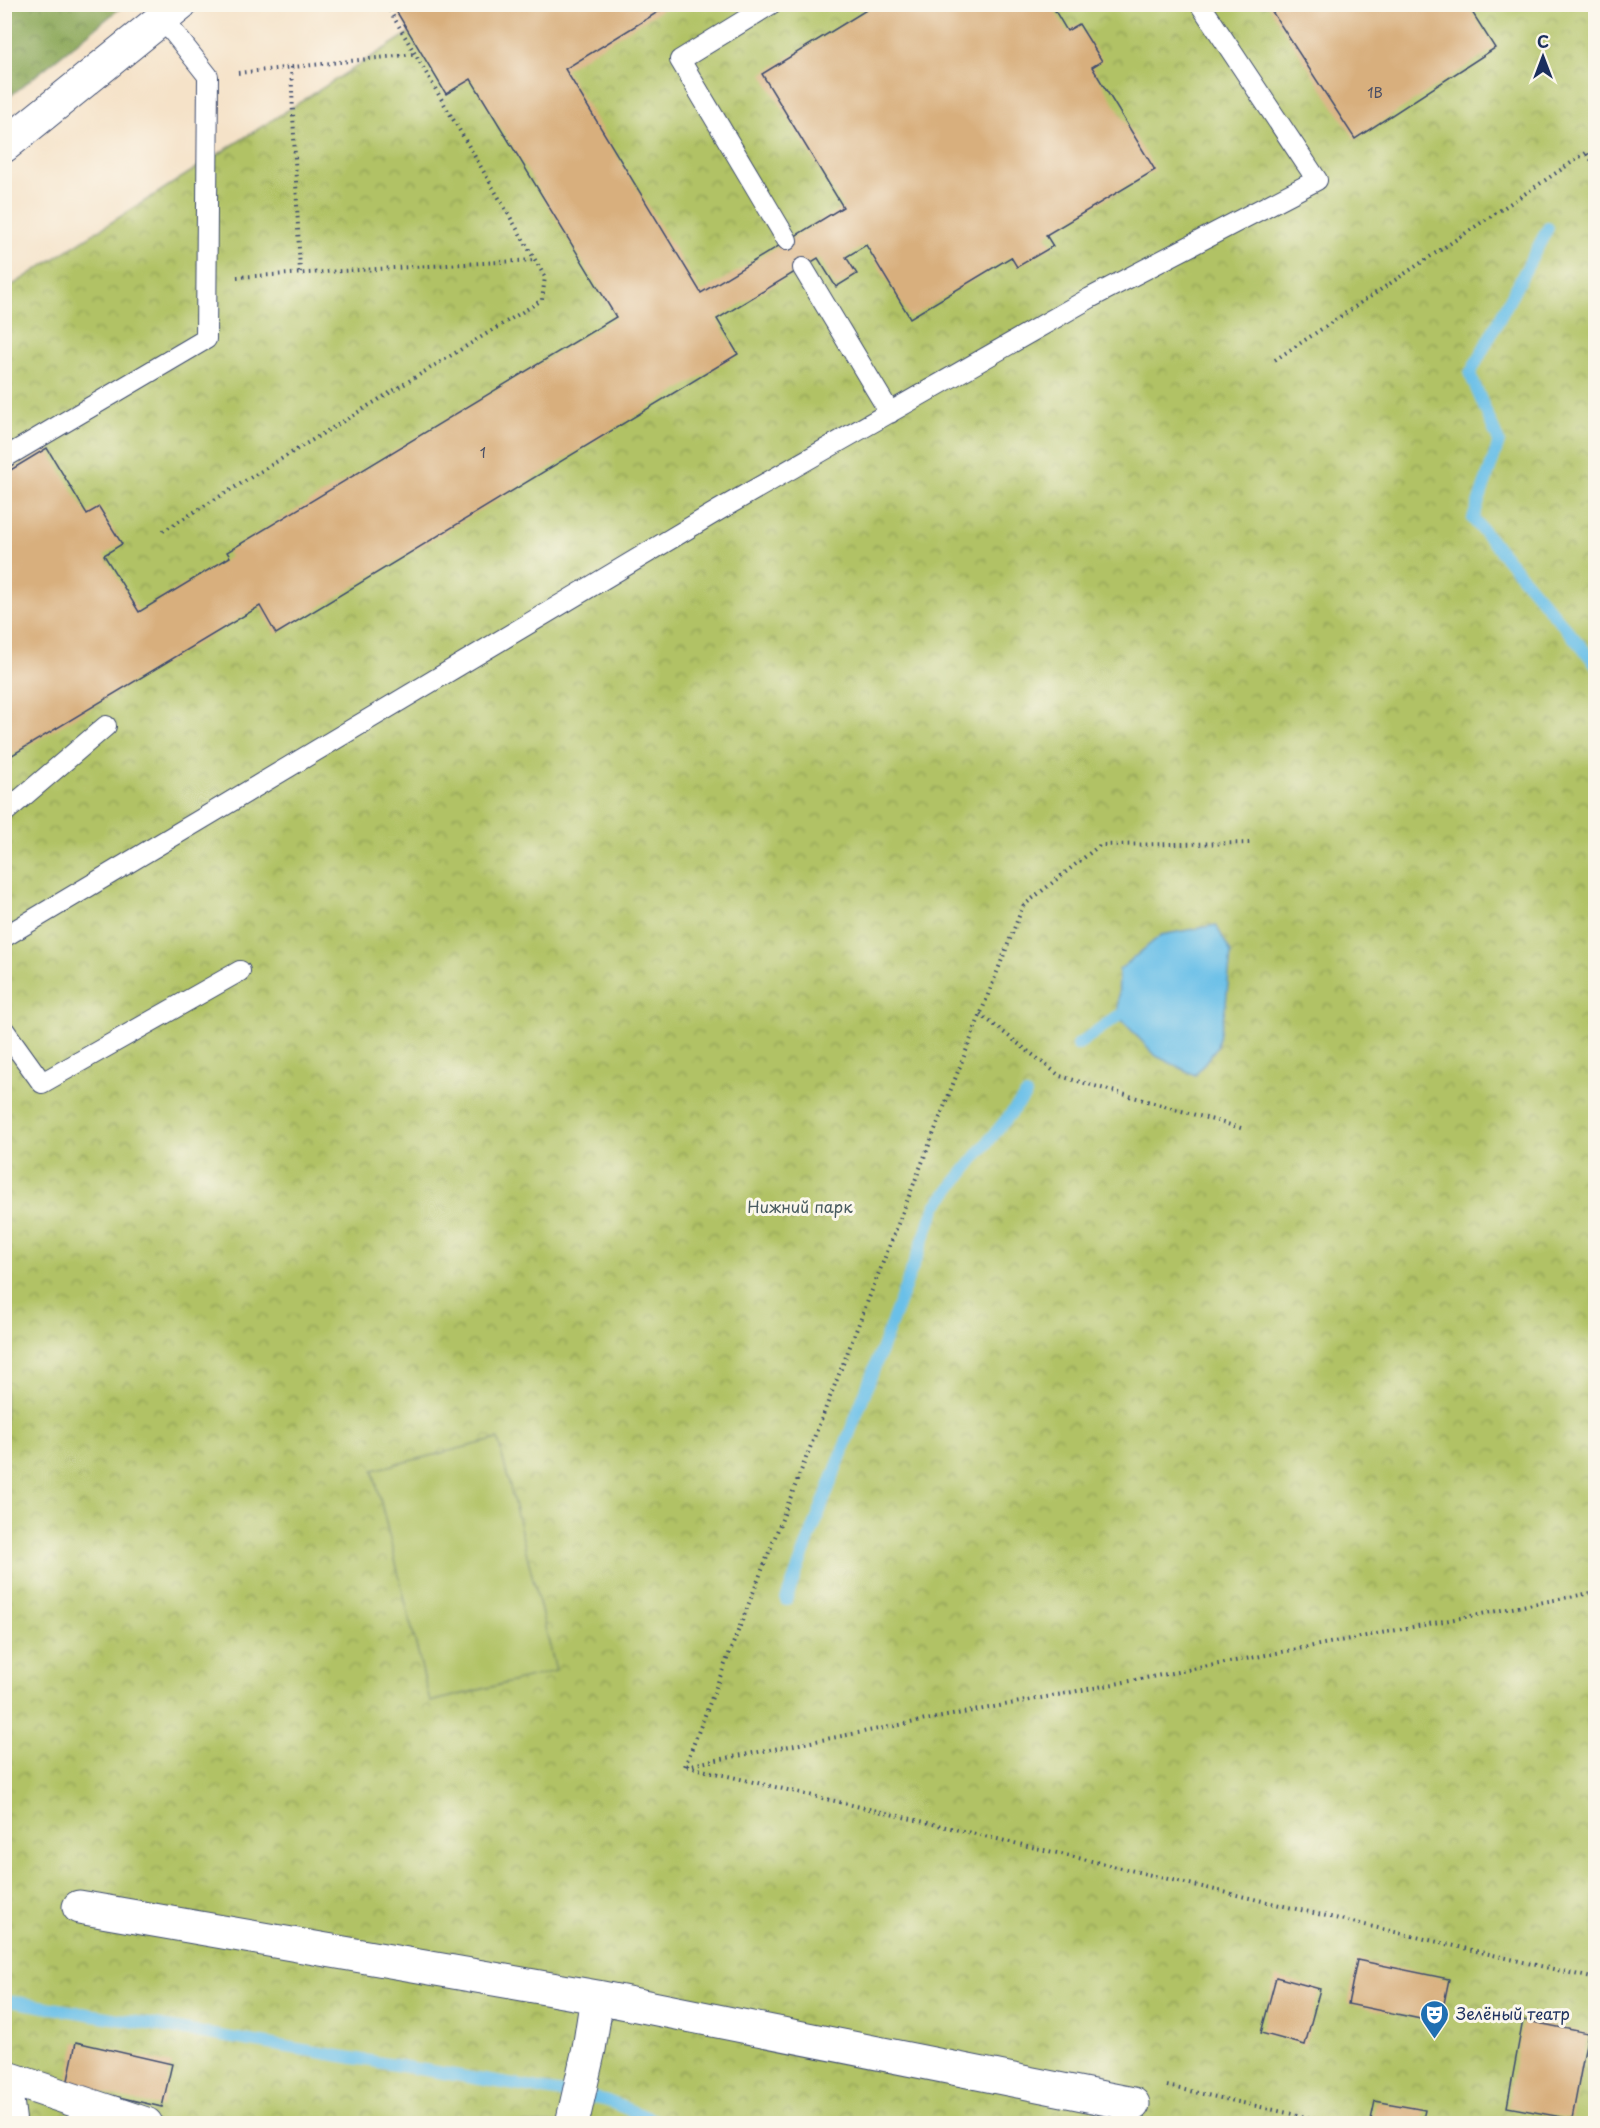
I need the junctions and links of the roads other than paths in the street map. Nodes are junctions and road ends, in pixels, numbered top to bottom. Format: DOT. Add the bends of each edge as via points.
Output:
graph roads {
  1 [pos="771,4"];
  2 [pos="1200,4"];
  3 [pos="171,12"];
  4 [pos="4,146"];
  5 [pos="787,240"];
  6 [pos="803,268"];
  7 [pos="890,413"];
  8 [pos="4,459"];
  9 [pos="106,726"];
  10 [pos="4,813"];
  11 [pos="4,938"];
  12 [pos="240,971"];
  13 [pos="4,1030"];
  14 [pos="80,1907"];
  15 [pos="597,1997"];
  16 [pos="5,2076"];
  17 [pos="1133,2104"];
  18 [pos="10,2124"];
  19 [pos="146,2124"];
  20 [pos="572,2124"];
  1 -- 5 [label="lane" via="680,60"];
  2 -- 7 [label="lane" via="1317,180 1090,298"];
  3 -- 4 [label="street"];
  3 -- 8 [label="lane" via="208,76 206,339"];
  6 -- 7 [label="lane"];
  7 -- 11 [label="lane" via="719,510"];
  9 -- 10 [label="lane"];
  12 -- 13 [label="lane" via="42,1083"];
  14 -- 15 [label="street"];
  15 -- 17 [label="street"];
  15 -- 20 [label="street"];
  16 -- 18 [label="street"];
  16 -- 19 [label="street"];
}
